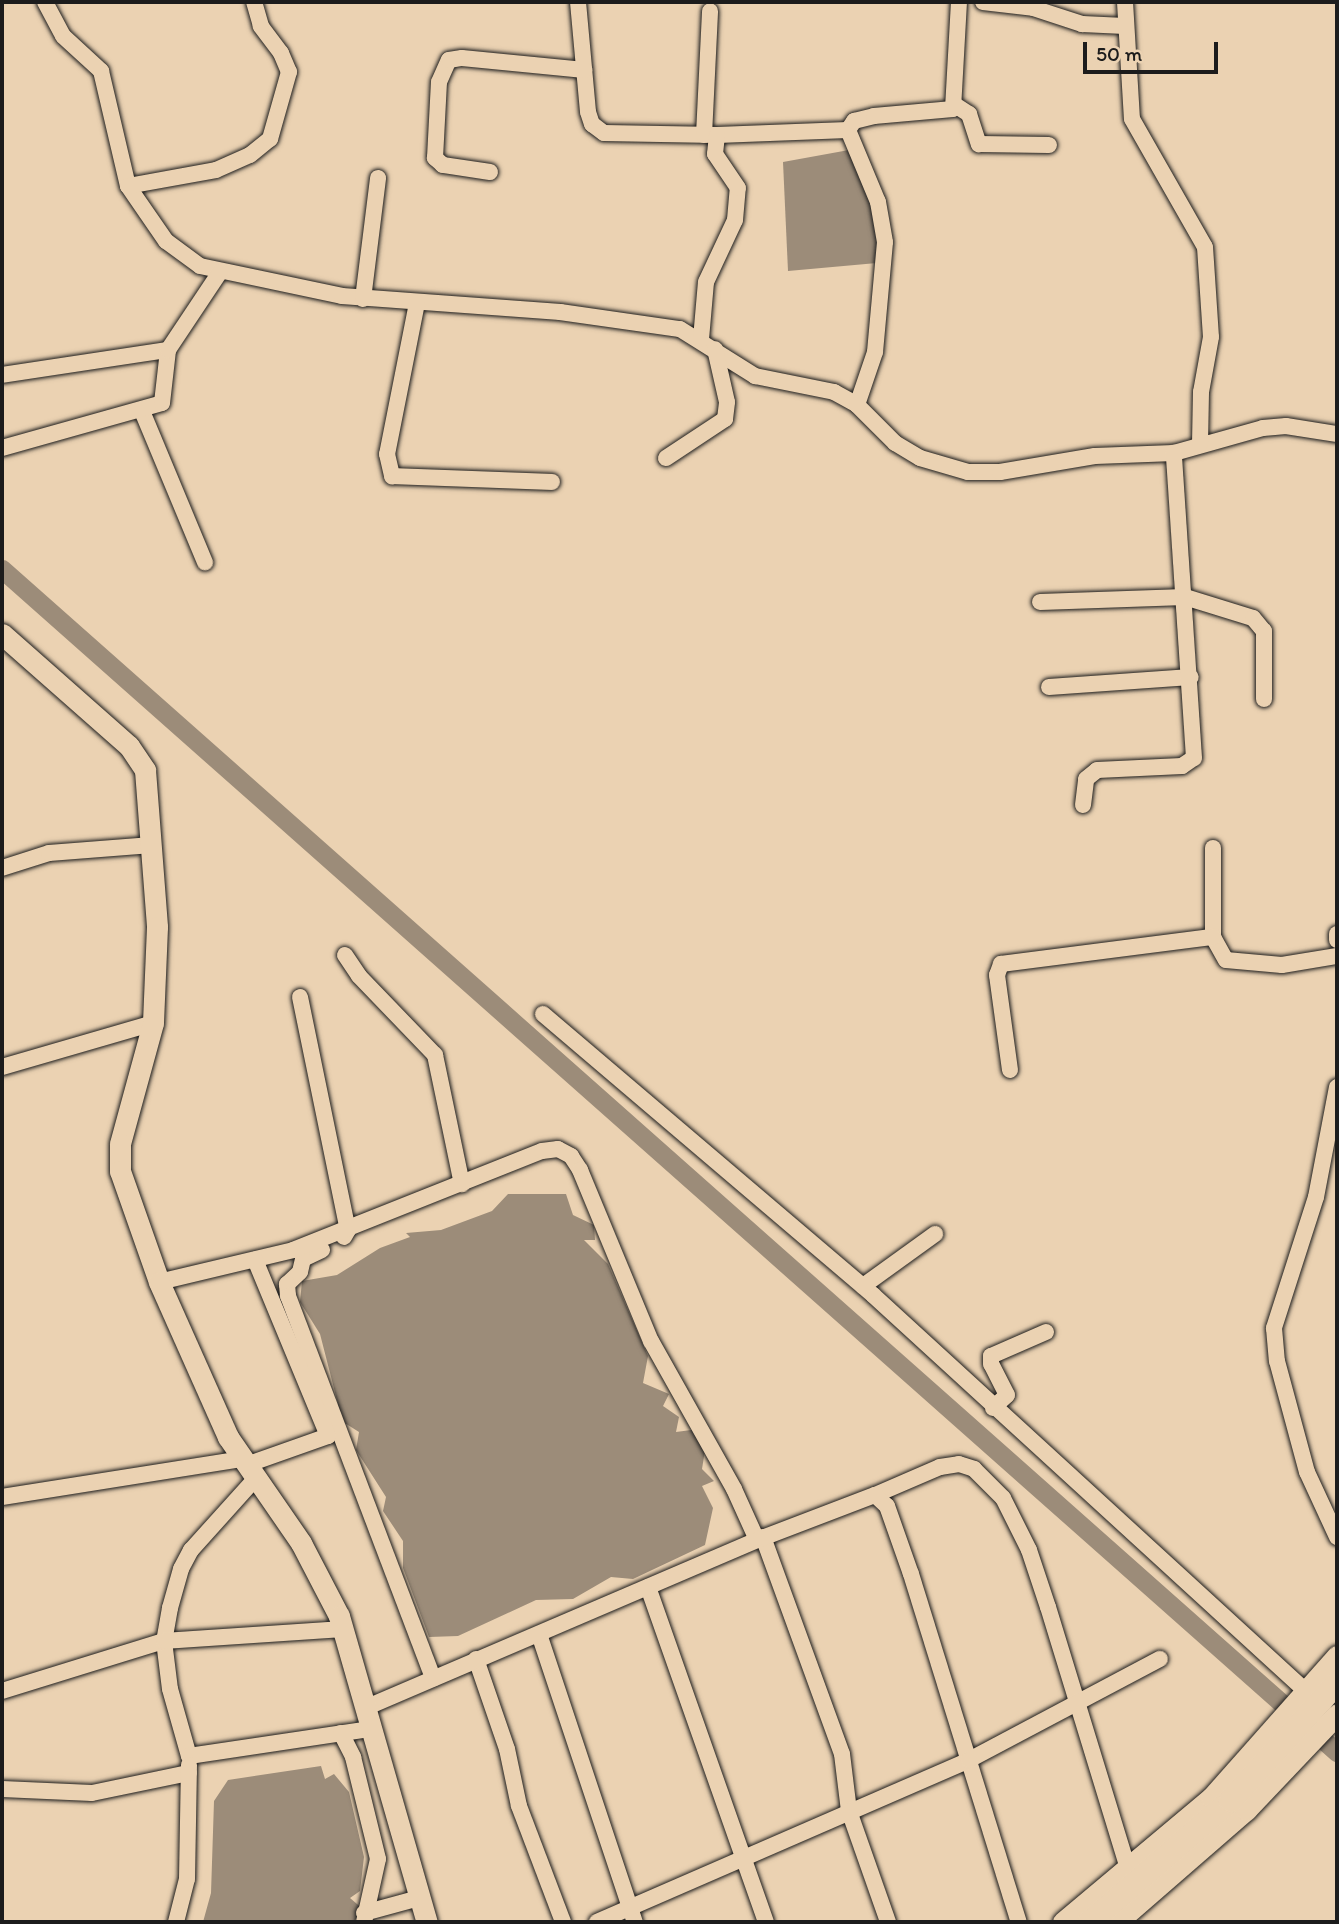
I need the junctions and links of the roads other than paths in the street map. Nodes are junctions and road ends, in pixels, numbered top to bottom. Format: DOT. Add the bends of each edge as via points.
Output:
graph roads {
  1 [pos="46,2"];
  2 [pos="254,2"];
  3 [pos="578,2"];
  4 [pos="959,2"];
  5 [pos="983,2"];
  6 [pos="1125,2"];
  7 [pos="710,11"];
  8 [pos="1125,26"];
  9 [pos="584,70"];
  10 [pos="955,105"];
  11 [pos="848,130"];
  12 [pos="710,135"];
  13 [pos="1049,145"];
  14 [pos="490,172"];
  15 [pos="378,178"];
  16 [pos="128,186"];
  17 [pos="220,272"];
  18 [pos="363,299"];
  19 [pos="417,303"];
  20 [pos="701,339"];
  21 [pos="716,349"];
  22 [pos="168,350"];
  23 [pos="2,375"];
  24 [pos="857,405"];
  25 [pos="142,411"];
  26 [pos="1337,434"];
  27 [pos="1200,444"];
  28 [pos="2,448"];
  29 [pos="1174,453"];
  30 [pos="666,458"];
  31 [pos="552,482"];
  32 [pos="205,562"];
  33 [pos="1185,597"];
  34 [pos="1040,602"];
  35 [pos="2,634"];
  36 [pos="1191,677"];
  37 [pos="1049,687"];
  38 [pos="1264,699"];
  39 [pos="1083,805"];
  40 [pos="152,845"];
  41 [pos="1213,848"];
  42 [pos="2,868"];
  43 [pos="1337,934"];
  44 [pos="1213,937"];
  45 [pos="1337,940"];
  46 [pos="345,955"];
  47 [pos="1337,957"];
  48 [pos="300,997"];
  49 [pos="543,1014"];
  50 [pos="153,1023"];
  51 [pos="2,1068"];
  52 [pos="1010,1070"];
  53 [pos="1337,1087"];
  54 [pos="462,1184"];
  55 [pos="348,1230"];
  56 [pos="935,1234"];
  57 [pos="255,1260"];
  58 [pos="159,1282"];
  59 [pos="863,1286"];
  60 [pos="1046,1332"];
  61 [pos="993,1408"];
  62 [pos="247,1468"];
  63 [pos="875,1495"];
  64 [pos="2,1497"];
  65 [pos="1337,1537"];
  66 [pos="760,1538"];
  67 [pos="648,1587"];
  68 [pos="343,1629"];
  69 [pos="539,1634"];
  70 [pos="163,1642"];
  71 [pos="476,1659"];
  72 [pos="1160,1659"];
  73 [pos="1336,1666"];
  74 [pos="433,1678"];
  75 [pos="2,1691"];
  76 [pos="1306,1695"];
  77 [pos="1078,1703"];
  78 [pos="1337,1714"];
  79 [pos="367,1719"];
  80 [pos="341,1733"];
  81 [pos="969,1760"];
  82 [pos="189,1764"];
  83 [pos="2,1789"];
  84 [pos="849,1811"];
  85 [pos="746,1856"];
  86 [pos="1128,1869"];
  87 [pos="419,1898"];
  88 [pos="633,1915"];
  89 [pos="364,1918"];
  90 [pos="176,1922"];
  91 [pos="427,1922"];
  92 [pos="564,1922"];
  93 [pos="597,1922"];
  94 [pos="766,1922"];
  95 [pos="888,1922"];
  96 [pos="1019,1922"];
  97 [pos="1063,1922"];
  98 [pos="1089,1922"];
  99 [pos="1117,1922"];
  1 -- 16 [label="street" via="63,36 101,71"];
  2 -- 16 [label="street" via="261,26 289,72 270,139 250,155 216,170"];
  3 -- 9 [label="street"];
  4 -- 10 [label="street"];
  5 -- 8 [label="street" via="1032,8 1082,24"];
  6 -- 8 [label="street"];
  7 -- 12 [label="street"];
  8 -- 27 [label="street" via="1126,88 1135,130 1191,215 1205,247 1212,337 1201,392"];
  9 -- 12 [label="street" via="590,120 604,133"];
  9 -- 14 [label="street" via="453,58 442,70 434,153 443,165"];
  10 -- 11 [label="street" via="938,113 874,116 854,121"];
  10 -- 13 [label="street" via="969,114 979,144"];
  11 -- 12 [label="street"];
  11 -- 24 [label="street" via="878,202 885,242 875,352"];
  12 -- 20 [label="street" via="715,155 738,188 735,220 706,282"];
  15 -- 18 [label="street"];
  16 -- 17 [label="street" via="155,228 185,258"];
  17 -- 18 [label="street"];
  17 -- 22 [label="street"];
  18 -- 19 [label="street"];
  19 -- 20 [label="street" via="560,312 664,326"];
  19 -- 31 [label="street" via="387,454 392,476"];
  20 -- 21 [label="street"];
  21 -- 24 [label="street" via="755,376 834,392"];
  21 -- 30 [label="street" via="726,419"];
  22 -- 23 [label="street"];
  22 -- 25 [label="street" via="162,403"];
  24 -- 29 [label="street" via="895,443 920,458 968,472 1000,472 1095,456"];
  25 -- 28 [label="street"];
  25 -- 32 [label="street"];
  26 -- 27 [label="street" via="1286,426"];
  27 -- 29 [label="street"];
  29 -- 33 [label="street"];
  33 -- 34 [label="street"];
  33 -- 36 [label="street"];
  33 -- 38 [label="street" via="1261,623"];
  35 -- 40 [label="street" via="129,746 145,770 150,788"];
  36 -- 37 [label="street"];
  36 -- 39 [label="street" via="1195,751 1190,764 1097,770 1086,779"];
  40 -- 42 [label="street" via="49,853"];
  40 -- 50 [label="street" via="157,927"];
  41 -- 44 [label="street"];
  43 -- 45 [label="street"];
  44 -- 47 [label="street" via="1221,955 1232,962 1282,965"];
  44 -- 52 [label="street" via="1001,964 997,975"];
  46 -- 54 [label="street" via="359,976 435,1055"];
  48 -- 55 [label="street"];
  49 -- 59 [label="street"];
  50 -- 51 [label="street"];
  50 -- 58 [label="street" via="120,1144 120,1171"];
  53 -- 65 [label="street" via="1312,1209 1274,1328 1277,1361 1307,1472"];
  54 -- 55 [label="street"];
  54 -- 66 [label="street" via="542,1151 558,1149 571,1156 651,1341"];
  55 -- 57 [label="street"];
  55 -- 74 [label="street" via="337,1245 303,1259 300,1272 287,1284 288,1296"];
  56 -- 59 [label="street"];
  57 -- 58 [label="street"];
  57 -- 62 [label="street" via="328,1437"];
  58 -- 62 [label="street"];
  59 -- 61 [label="street"];
  60 -- 61 [label="street" via="991,1356 1007,1395"];
  61 -- 76 [label="street" via="1135,1530"];
  62 -- 64 [label="street"];
  62 -- 68 [label="street" via="301,1543"];
  62 -- 70 [label="street" via="181,1569"];
  63 -- 66 [label="street"];
  63 -- 77 [label="street" via="940,1466 974,1469 988,1480 1016,1519"];
  63 -- 81 [label="street" via="887,1506"];
  66 -- 67 [label="street"];
  66 -- 84 [label="street" via="842,1754"];
  67 -- 69 [label="street"];
  67 -- 85 [label="street"];
  68 -- 70 [label="street"];
  68 -- 79 [label="street"];
  69 -- 71 [label="street"];
  69 -- 88 [label="street"];
  70 -- 75 [label="street"];
  70 -- 82 [label="street"];
  71 -- 74 [label="street"];
  71 -- 92 [label="street" via="507,1749 519,1806"];
  72 -- 77 [label="street"];
  73 -- 76 [label="street"];
  73 -- 98 [label="main road" via="1230,1800"];
  74 -- 79 [label="street"];
  76 -- 86 [label="street" via="1211,1798"];
  77 -- 81 [label="street"];
  77 -- 86 [label="street"];
  78 -- 99 [label="street" via="1246,1810"];
  79 -- 80 [label="street"];
  79 -- 87 [label="street"];
  80 -- 82 [label="street"];
  80 -- 89 [label="street" via="353,1757 378,1859"];
  81 -- 84 [label="street"];
  81 -- 96 [label="street"];
  82 -- 83 [label="street" via="92,1793"];
  82 -- 90 [label="street" via="187,1879"];
  84 -- 85 [label="street"];
  84 -- 95 [label="street"];
  85 -- 88 [label="street"];
  85 -- 94 [label="street"];
  86 -- 97 [label="street"];
  87 -- 89 [label="street"];
  87 -- 91 [label="street"];
  88 -- 93 [label="street"];
}
